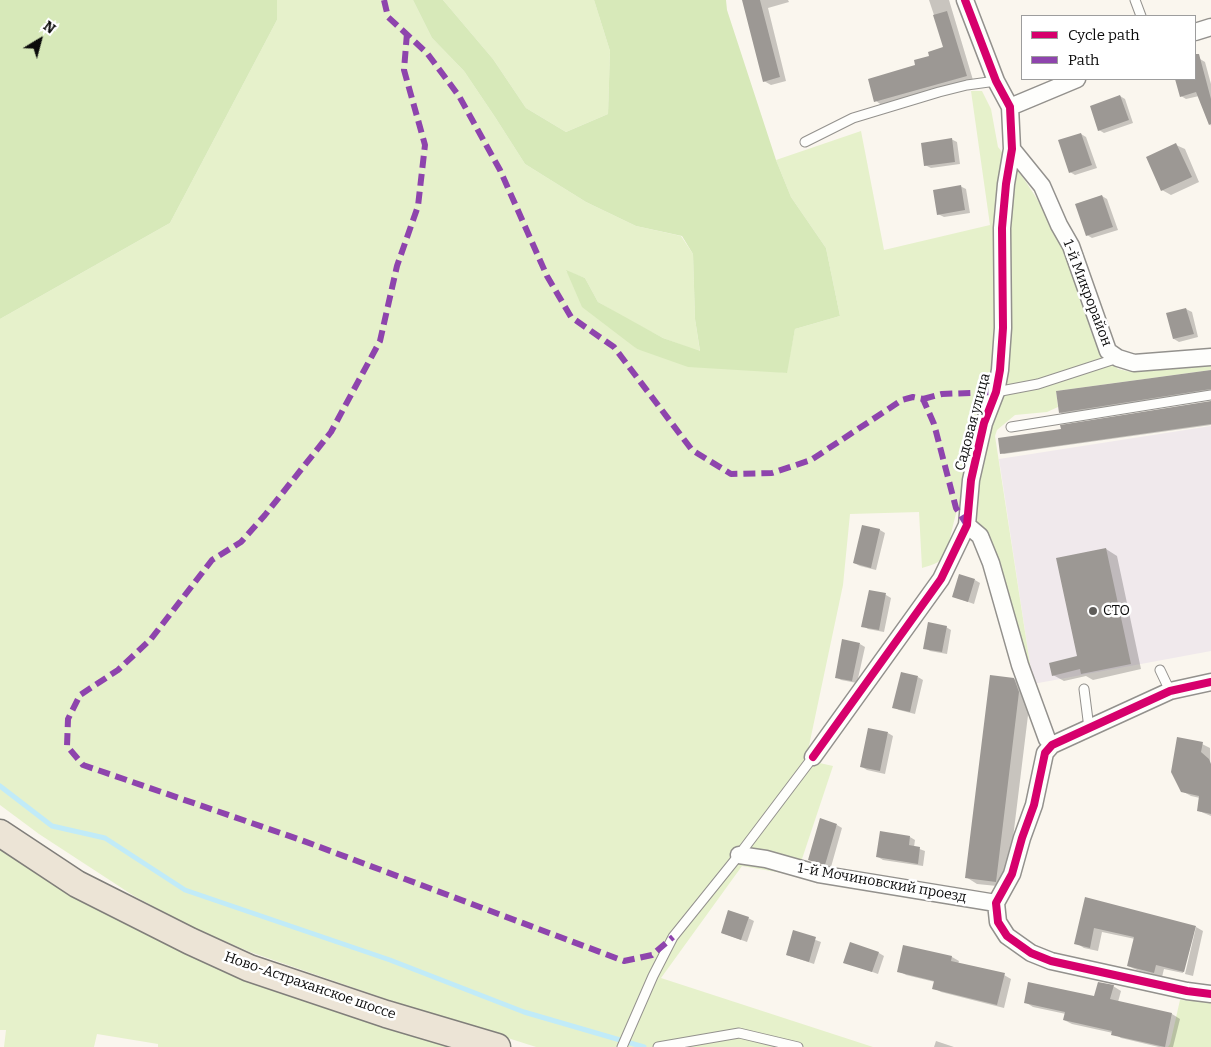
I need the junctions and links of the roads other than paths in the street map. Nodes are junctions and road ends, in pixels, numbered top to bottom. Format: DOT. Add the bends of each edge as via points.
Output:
graph roads {
  1 [pos="965,0"];
  2 [pos="1135,0"];
  3 [pos="1140,15"];
  4 [pos="1211,27"];
  5 [pos="1196,32"];
  6 [pos="1075,80"];
  7 [pos="996,81"];
  8 [pos="1010,107"];
  9 [pos="805,142"];
  10 [pos="1012,150"];
  11 [pos="1211,357"];
  12 [pos="1118,358"];
  13 [pos="996,392"];
  14 [pos="1211,395"];
  15 [pos="1011,427"];
  16 [pos="967,526"];
  17 [pos="1160,670"];
  18 [pos="1211,682"];
  19 [pos="1084,689"];
  20 [pos="1170,691"];
  21 [pos="1089,728"];
  22 [pos="1052,745"];
  23 [pos="814,757"];
  24 [pos="0,833"];
  25 [pos="739,854"];
  26 [pos="996,903"];
  27 [pos="1211,994"];
  28 [pos="497,1047"];
  29 [pos="622,1047"];
  30 [pos="658,1047"];
  31 [pos="798,1047"];
  1 -- 7 [label="street"];
  2 -- 3 [label="lane"];
  4 -- 5 [label="street"];
  6 -- 8 [label="street"];
  7 -- 8 [label="street"];
  7 -- 9 [label="lane" via="939,92 853,118"];
  8 -- 10 [label="street, Садовая улица"];
  10 -- 12 [label="street, 1-й Микрорайон" via="1042,186 1071,246 1108,351"];
  10 -- 13 [label="street, Садовая улица" via="1002,228 1003,328"];
  11 -- 12 [label="street" via="1134,363"];
  12 -- 13 [label="lane" via="1038,384"];
  13 -- 16 [label="street, Садовая улица" via="984,423 971,480"];
  14 -- 15 [label="lane"];
  16 -- 22 [label="street" via="980,536 991,563 1020,665"];
  16 -- 23 [label="street, Садовая улица" via="941,578"];
  17 -- 20 [label="lane"];
  18 -- 20 [label="street"];
  19 -- 21 [label="lane"];
  20 -- 21 [label="street"];
  21 -- 22 [label="street"];
  22 -- 26 [label="street" via="1046,753 1034,805 1012,874"];
  23 -- 25 [label="lane"];
  24 -- 28 [label="main road, Ново-Астраханское шоссе" via="77,884 190,942 249,968"];
  25 -- 26 [label="street, 1-й Мочиновский проезд" via="819,874"];
  25 -- 29 [label="lane" via="673,937"];
  26 -- 27 [label="street" via="998,922 1007,936 1031,953 1052,962"];
  30 -- 31 [label="lane" via="739,1032"];
}
